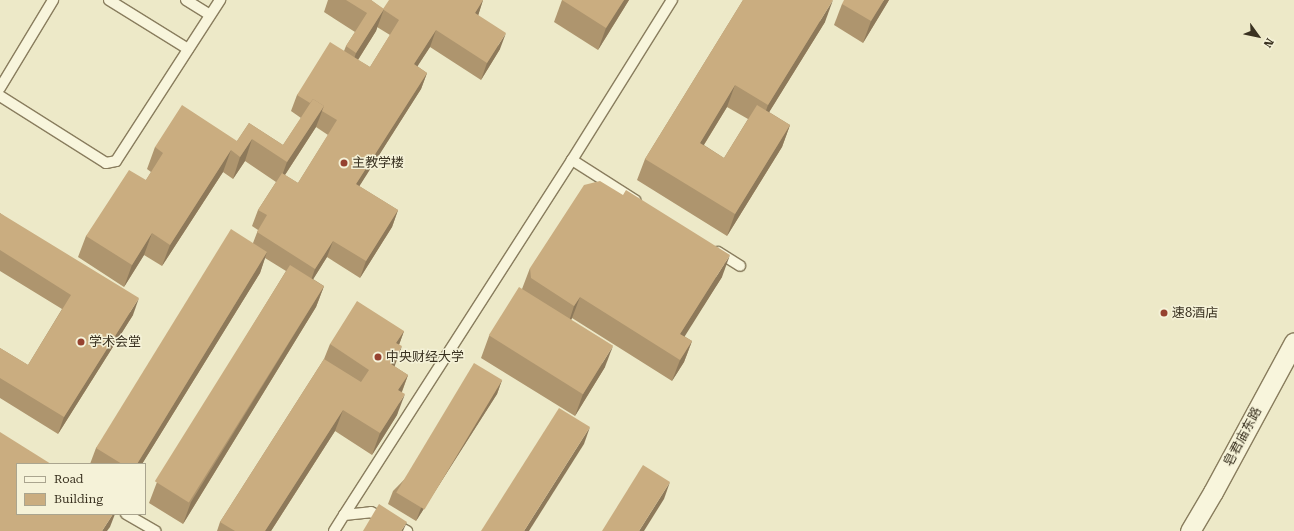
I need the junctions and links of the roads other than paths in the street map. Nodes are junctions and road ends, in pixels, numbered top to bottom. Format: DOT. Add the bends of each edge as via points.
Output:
graph roads {
  1 [pos="53,0"];
  2 [pos="109,0"];
  3 [pos="186,0"];
  4 [pos="220,0"];
  5 [pos="672,0"];
  6 [pos="210,15"];
  7 [pos="188,49"];
  8 [pos="0,88"];
  9 [pos="0,96"];
  10 [pos="572,160"];
  11 [pos="646,207"];
  12 [pos="706,245"];
  13 [pos="740,266"];
  14 [pos="1294,342"];
  15 [pos="128,515"];
  16 [pos="344,515"];
  17 [pos="155,531"];
  18 [pos="334,531"];
  19 [pos="407,531"];
  20 [pos="1190,531"];
  1 -- 8 [label="lane"];
  2 -- 7 [label="lane"];
  3 -- 6 [label="lane"];
  4 -- 6 [label="lane"];
  5 -- 10 [label="lane"];
  6 -- 7 [label="lane"];
  7 -- 9 [label="lane" via="116,161 106,163"];
  10 -- 11 [label="lane"];
  10 -- 16 [label="lane"];
  12 -- 13 [label="lane"];
  14 -- 20 [label="street, 皂君庙东路"];
  15 -- 17 [label="lane"];
  16 -- 18 [label="lane"];
  16 -- 19 [label="lane" via="371,512"];
}
